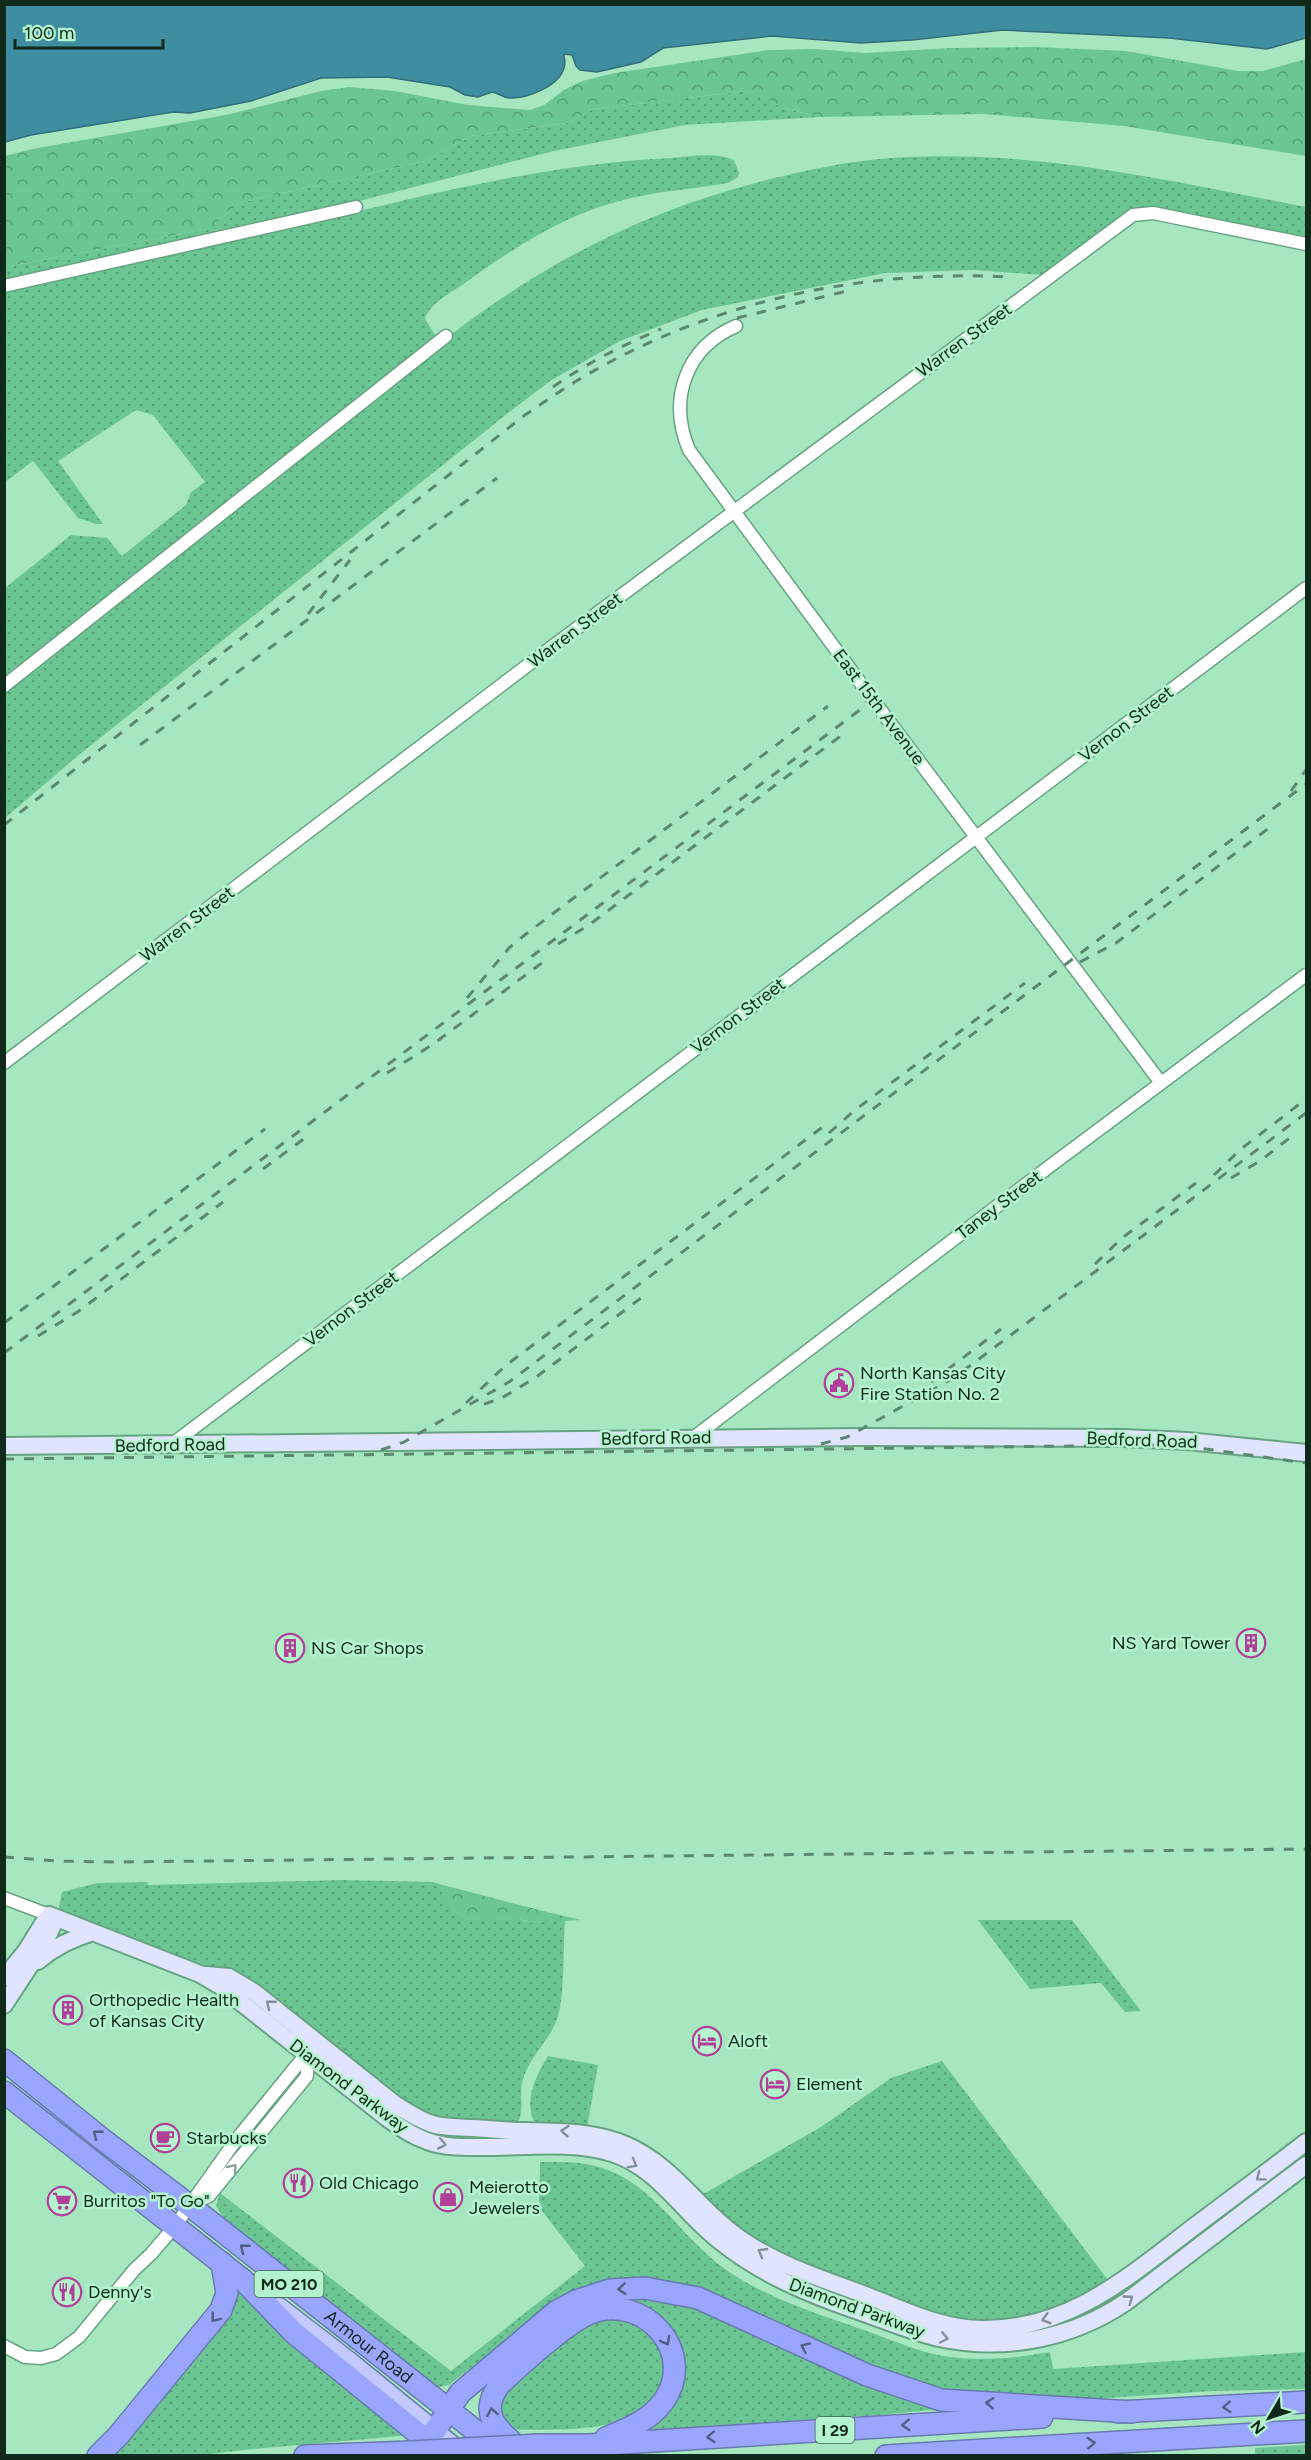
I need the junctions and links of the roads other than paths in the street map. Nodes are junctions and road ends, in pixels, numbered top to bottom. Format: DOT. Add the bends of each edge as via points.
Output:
graph roads {
  1 [pos="356,207"];
  2 [pos="1306,244"];
  3 [pos="4,286"];
  4 [pos="736,326"];
  5 [pos="446,336"];
  6 [pos="734,511"];
  7 [pos="1306,588"];
  8 [pos="4,686"];
  9 [pos="976,836"];
  10 [pos="1306,975"];
  11 [pos="4,1063"];
  12 [pos="1161,1083"];
  13 [pos="693,1438"];
  14 [pos="171,1445"];
  15 [pos="4,1446"];
  16 [pos="1306,1453"];
  17 [pos="4,1898"];
  18 [pos="49,1915"];
  19 [pos="90,1933"];
  20 [pos="29,1970"];
  21 [pos="4,1978"];
  22 [pos="4,2004"];
  23 [pos="311,2048"];
  24 [pos="4,2060"];
  25 [pos="4,2092"];
  26 [pos="1306,2142"];
  27 [pos="1306,2165"];
  28 [pos="189,2205"];
  29 [pos="175,2226"];
  30 [pos="222,2263"];
  31 [pos="243,2280"];
  32 [pos="4,2346"];
  33 [pos="1306,2402"];
  34 [pos="449,2410"];
  35 [pos="1132,2412"];
  36 [pos="1306,2431"];
  37 [pos="434,2432"];
  38 [pos="590,2445"];
  39 [pos="533,2450"];
  40 [pos="981,2450"];
  41 [pos="98,2456"];
  42 [pos="305,2456"];
  43 [pos="445,2456"];
  44 [pos="465,2456"];
  45 [pos="507,2456"];
  46 [pos="885,2456"];
  47 [pos="960,2456"];
  1 -- 3 [label="street"];
  2 -- 6 [label="street, Warren Street" via="1153,213 1133,215"];
  4 -- 6 [label="street, East 15th Avenue" via="706,346 689,369 679,413 689,450"];
  5 -- 8 [label="street"];
  6 -- 9 [label="street, East 15th Avenue"];
  6 -- 11 [label="street, Warren Street"];
  7 -- 9 [label="street, Vernon Street"];
  9 -- 12 [label="street, East 15th Avenue"];
  9 -- 14 [label="street, Vernon Street"];
  10 -- 12 [label="street, Taney Street"];
  12 -- 13 [label="street, Taney Street"];
  13 -- 14 [label="street, Bedford Road"];
  13 -- 16 [label="street, Bedford Road" via="1124,1438"];
  14 -- 15 [label="street, Bedford Road"];
  17 -- 18 [label="street, Diamond Parkway"];
  18 -- 19 [label="street, Diamond Parkway"];
  18 -- 20 [label="street" via="52,1927"];
  18 -- 21 [label="street"];
  19 -- 20 [label="street" via="51,1950"];
  19 -- 23 [label="street, Diamond Parkway" via="200,1974 229,1977 245,1986"];
  20 -- 22 [label="street"];
  26 -- 23 [label="street, Diamond Parkway, one-way" via="1113,2288 1075,2310 1016,2327 980,2329 929,2319 766,2255 723,2226 668,2170 628,2146 604,2136 557,2130 443,2126 416,2118"];
  23 -- 27 [label="street, Diamond Parkway, one-way" via="387,2118 428,2142 455,2147 557,2146 614,2154 660,2182 720,2241 771,2275 828,2301 917,2331 973,2343 1034,2340 1100,2318"];
  23 -- 28 [label="street"];
  28 -- 24 [label="highway, Armour Road / MO 210, one-way"];
  25 -- 29 [label="highway, Armour Road / MO 210"];
  28 -- 29 [label="street"];
  34 -- 28 [label="highway, Armour Road / MO 210, one-way"];
  29 -- 30 [label="highway, Armour Road / MO 210"];
  29 -- 32 [label="street" via="68,2348 41,2358 25,2357"];
  30 -- 31 [label="highway, Armour Road / MO 210"];
  30 -- 41 [label="highway, one-way" via="227,2293 221,2310"];
  31 -- 37 [label="main road, Armour Road / MO 210"];
  31 -- 43 [label="highway" via="293,2332"];
  33 -- 35 [label="highway, I 29, one-way"];
  35 -- 34 [label="highway, one-way" via="941,2400 867,2375 698,2298 645,2288 609,2290 557,2311 460,2393"];
  34 -- 37 [label="highway"];
  34 -- 45 [label="highway, Armour Road / MO 210"];
  35 -- 38 [label="highway, I 29, one-way"];
  40 -- 36 [label="highway, one-way"];
  37 -- 44 [label="main road, Armour Road / MO 210"];
  38 -- 39 [label="highway, I 29"];
  39 -- 38 [label="highway, one-way" via="496,2427 490,2405 499,2385 568,2326 588,2314 614,2308 635,2312 659,2329 670,2349 674,2370 668,2392 645,2420"];
  39 -- 42 [label="highway, I 29, bridge"];
  40 -- 46 [label="highway"];
  40 -- 47 [label="highway"];
}
